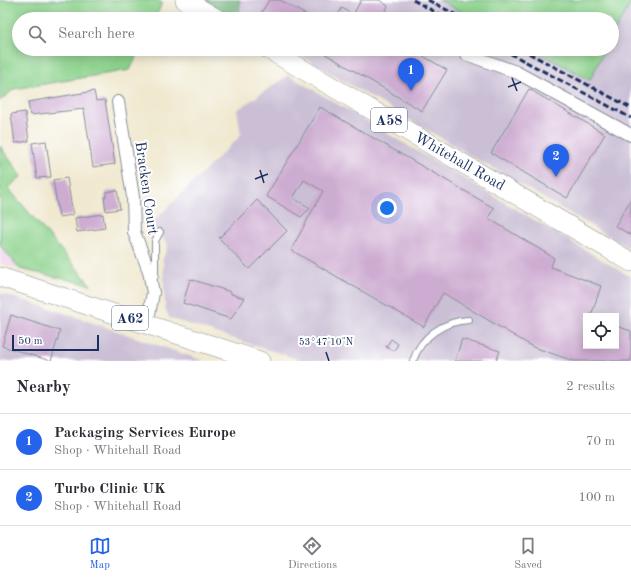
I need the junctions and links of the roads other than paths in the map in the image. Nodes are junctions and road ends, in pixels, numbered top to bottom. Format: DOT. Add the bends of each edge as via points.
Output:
graph roads {
  1 [pos="185,0"];
  2 [pos="205,12"];
  3 [pos="280,56"];
  4 [pos="472,56"];
  5 [pos="118,102"];
  6 [pos="631,135"];
  7 [pos="160,232"];
  8 [pos="631,262"];
  9 [pos="0,277"];
  10 [pos="153,293"];
  11 [pos="469,320"];
  12 [pos="147,324"];
  13 [pos="260,361"];
  14 [pos="413,361"];
  1 -- 2 [label="main road"];
  3 -- 8 [label="main road, Whitehall Road / A58"];
  4 -- 6 [label="street" via="516,72"];
  5 -- 10 [label="street, Bracken Court" via="133,197 134,232 149,271"];
  7 -- 10 [label="lane" via="154,241"];
  9 -- 12 [label="main road, A62"];
  10 -- 12 [label="street, Bracken Court"];
  11 -- 14 [label="lane" via="452,322 437,330 418,348"];
  12 -- 13 [label="main road, A62"];
}
